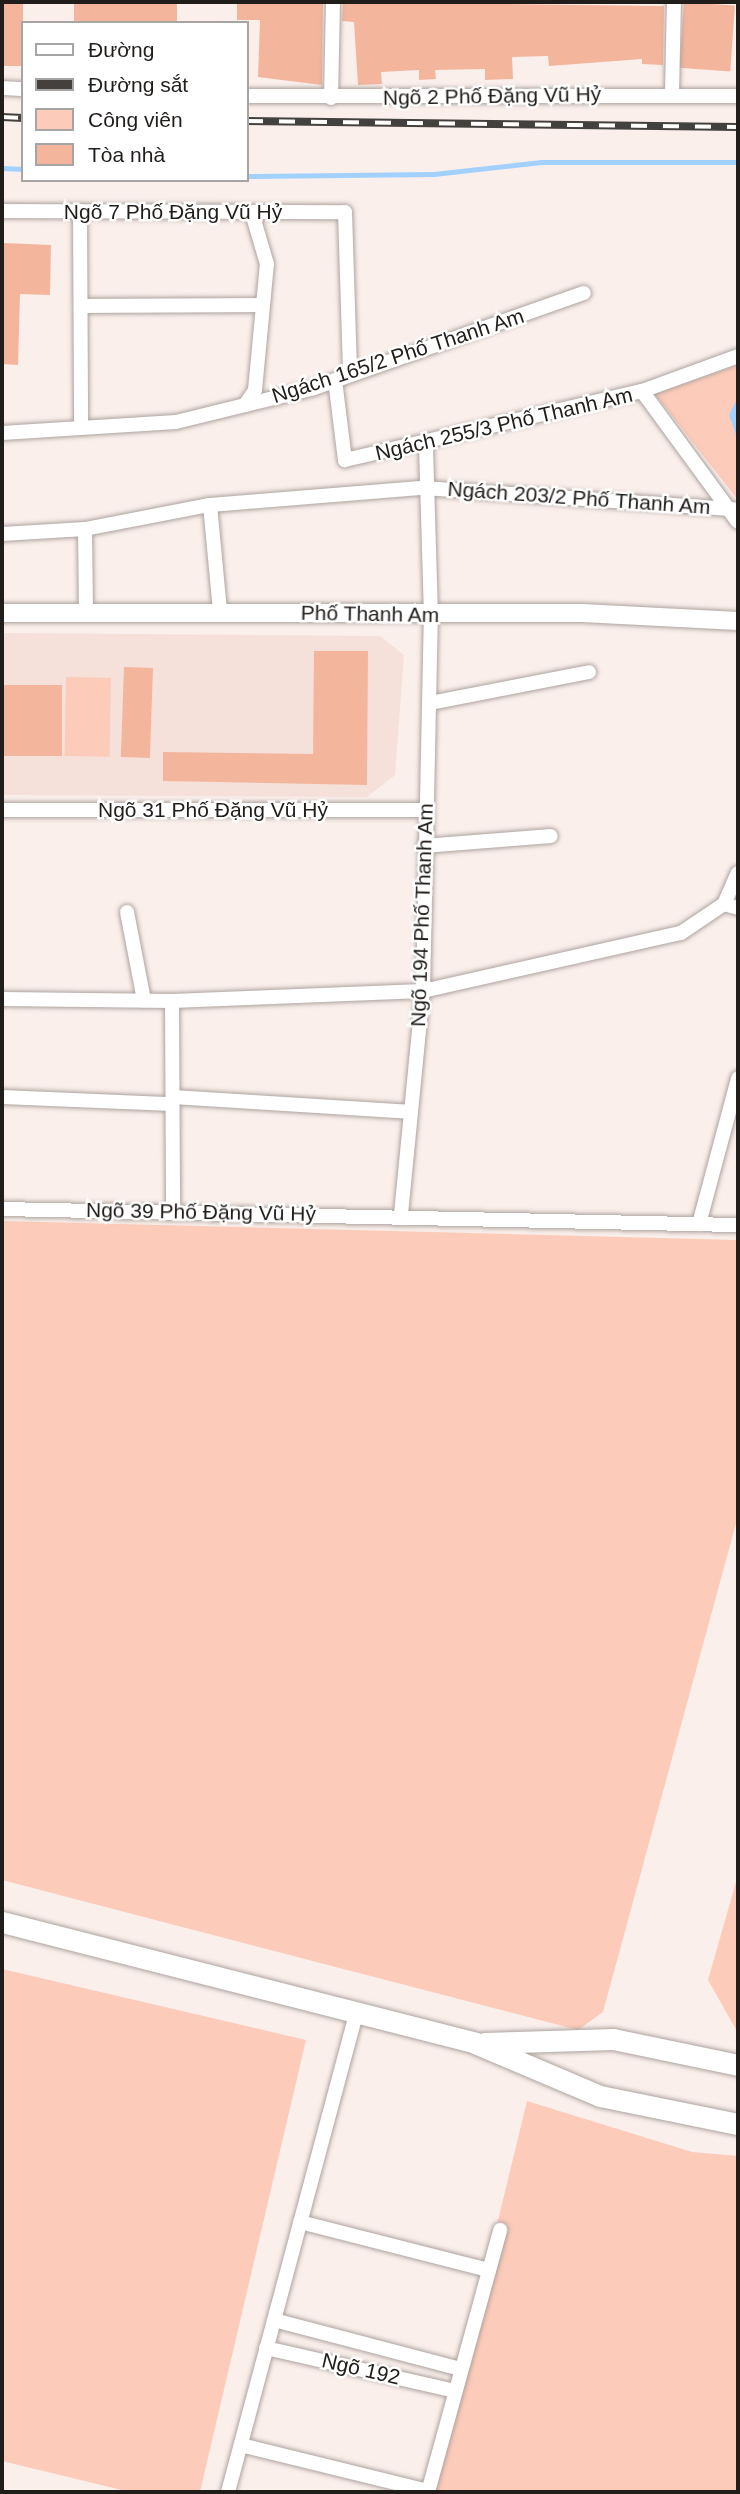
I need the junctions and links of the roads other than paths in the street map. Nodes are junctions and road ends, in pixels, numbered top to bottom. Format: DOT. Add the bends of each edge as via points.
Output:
graph roads {
  1 [pos="333,2"];
  2 [pos="674,2"];
  3 [pos="2,88"];
  4 [pos="21,89"];
  5 [pos="672,94"];
  6 [pos="248,96"];
  7 [pos="738,96"];
  8 [pos="331,98"];
  9 [pos="2,211"];
  10 [pos="80,211"];
  11 [pos="252,213"];
  12 [pos="584,293"];
  13 [pos="263,305"];
  14 [pos="80,306"];
  15 [pos="738,356"];
  16 [pos="350,374"];
  17 [pos="335,380"];
  18 [pos="642,391"];
  19 [pos="245,405"];
  20 [pos="81,428"];
  21 [pos="2,433"];
  22 [pos="426,446"];
  23 [pos="423,488"];
  24 [pos="210,505"];
  25 [pos="736,515"];
  26 [pos="85,529"];
  27 [pos="2,534"];
  28 [pos="86,610"];
  29 [pos="220,611"];
  30 [pos="2,613"];
  31 [pos="431,616"];
  32 [pos="738,621"];
  33 [pos="589,672"];
  34 [pos="430,703"];
  35 [pos="2,810"];
  36 [pos="425,810"];
  37 [pos="551,836"];
  38 [pos="424,846"];
  39 [pos="738,873"];
  40 [pos="731,906"];
  41 [pos="127,912"];
  42 [pos="423,991"];
  43 [pos="2,999"];
  44 [pos="144,1000"];
  45 [pos="172,1001"];
  46 [pos="738,1077"];
  47 [pos="2,1097"];
  48 [pos="173,1101"];
  49 [pos="409,1112"];
  50 [pos="2,1209"];
  51 [pos="173,1212"];
  52 [pos="401,1214"];
  53 [pos="699,1224"];
  54 [pos="738,1225"];
  55 [pos="2,1923"];
  56 [pos="356,2013"];
  57 [pos="475,2043"];
  58 [pos="738,2065"];
  59 [pos="738,2124"];
  60 [pos="300,2222"];
  61 [pos="500,2230"];
  62 [pos="489,2270"];
  63 [pos="274,2320"];
  64 [pos="266,2348"];
  65 [pos="461,2369"];
  66 [pos="455,2391"];
  67 [pos="241,2445"];
  68 [pos="428,2491"];
  69 [pos="228,2492"];
  1 -- 8 [label="street"];
  2 -- 5 [label="street"];
  3 -- 4 [label="street"];
  5 -- 7 [label="street, Ngõ 2 Phố Đặng Vũ Hỷ"];
  5 -- 8 [label="street, Ngõ 2 Phố Đặng Vũ Hỷ"];
  6 -- 8 [label="street, Ngõ 2 Phố Đặng Vũ Hỷ"];
  9 -- 10 [label="street, Ngõ 7 Phố Đặng Vũ Hỷ"];
  10 -- 11 [label="street, Ngõ 7 Phố Đặng Vũ Hỷ"];
  10 -- 14 [label="street"];
  11 -- 13 [label="street" via="267,264"];
  11 -- 16 [label="street, Ngõ 7 Phố Đặng Vũ Hỷ" via="345,212"];
  12 -- 16 [label="street, Ngách 165/2 Phố Thanh Am"];
  13 -- 14 [label="street"];
  13 -- 19 [label="street" via="255,390"];
  14 -- 20 [label="street"];
  15 -- 18 [label="street, Ngách 255/3 Phố Thanh Am"];
  16 -- 17 [label="street, Ngách 165/2 Phố Thanh Am"];
  17 -- 19 [label="street, Ngách 165/2 Phố Thanh Am"];
  17 -- 22 [label="street, Ngách 255/3 Phố Thanh Am" via="345,460"];
  18 -- 22 [label="street, Ngách 255/3 Phố Thanh Am"];
  18 -- 25 [label="street"];
  19 -- 20 [label="street, Ngách 165/2 Phố Thanh Am" via="176,422"];
  20 -- 21 [label="street, Ngách 165/2 Phố Thanh Am"];
  22 -- 23 [label="street, Ngõ 194 Phố Thanh Am"];
  23 -- 24 [label="street, Ngách 203/2 Phố Thanh Am"];
  23 -- 25 [label="street, Ngách 203/2 Phố Thanh Am"];
  23 -- 31 [label="street, Ngõ 194 Phố Thanh Am"];
  24 -- 26 [label="street, Ngách 203/2 Phố Thanh Am"];
  24 -- 29 [label="street"];
  26 -- 27 [label="street, Ngách 203/2 Phố Thanh Am"];
  26 -- 28 [label="street"];
  28 -- 29 [label="street, Phố Thanh Am"];
  28 -- 30 [label="street, Phố Thanh Am"];
  29 -- 31 [label="street, Phố Thanh Am"];
  31 -- 32 [label="street, Phố Thanh Am" via="582,613"];
  31 -- 34 [label="street, Ngõ 194 Phố Thanh Am"];
  33 -- 34 [label="street"];
  34 -- 36 [label="street, Ngõ 194 Phố Thanh Am"];
  35 -- 36 [label="street, Ngõ 31 Phố Đặng Vũ Hỷ"];
  36 -- 38 [label="street, Ngõ 194 Phố Thanh Am"];
  37 -- 38 [label="street"];
  38 -- 42 [label="street, Ngõ 194 Phố Thanh Am"];
  39 -- 40 [label="street"];
  40 -- 42 [label="street" via="681,933"];
  41 -- 44 [label="street"];
  42 -- 45 [label="street"];
  42 -- 49 [label="street, Ngõ 194 Phố Thanh Am"];
  43 -- 44 [label="street"];
  44 -- 45 [label="street"];
  45 -- 48 [label="street"];
  46 -- 53 [label="street"];
  47 -- 48 [label="street"];
  48 -- 49 [label="street"];
  48 -- 51 [label="street"];
  49 -- 52 [label="street, Ngõ 194 Phố Thanh Am"];
  50 -- 51 [label="street, Ngõ 39 Phố Đặng Vũ Hỷ"];
  51 -- 52 [label="street, Ngõ 39 Phố Đặng Vũ Hỷ"];
  52 -- 53 [label="street, Ngõ 39 Phố Đặng Vũ Hỷ"];
  53 -- 54 [label="street, Ngõ 39 Phố Đặng Vũ Hỷ"];
  55 -- 56 [label="main road"];
  56 -- 57 [label="main road"];
  56 -- 60 [label="street"];
  57 -- 58 [label="main road" via="613,2039"];
  57 -- 59 [label="main road" via="600,2096"];
  60 -- 62 [label="street"];
  60 -- 63 [label="street"];
  61 -- 62 [label="street"];
  62 -- 65 [label="street"];
  63 -- 64 [label="street"];
  63 -- 65 [label="street"];
  64 -- 66 [label="street, Ngõ 192"];
  64 -- 67 [label="street"];
  65 -- 66 [label="street"];
  66 -- 68 [label="street"];
  67 -- 68 [label="street"];
  67 -- 69 [label="street"];
}
